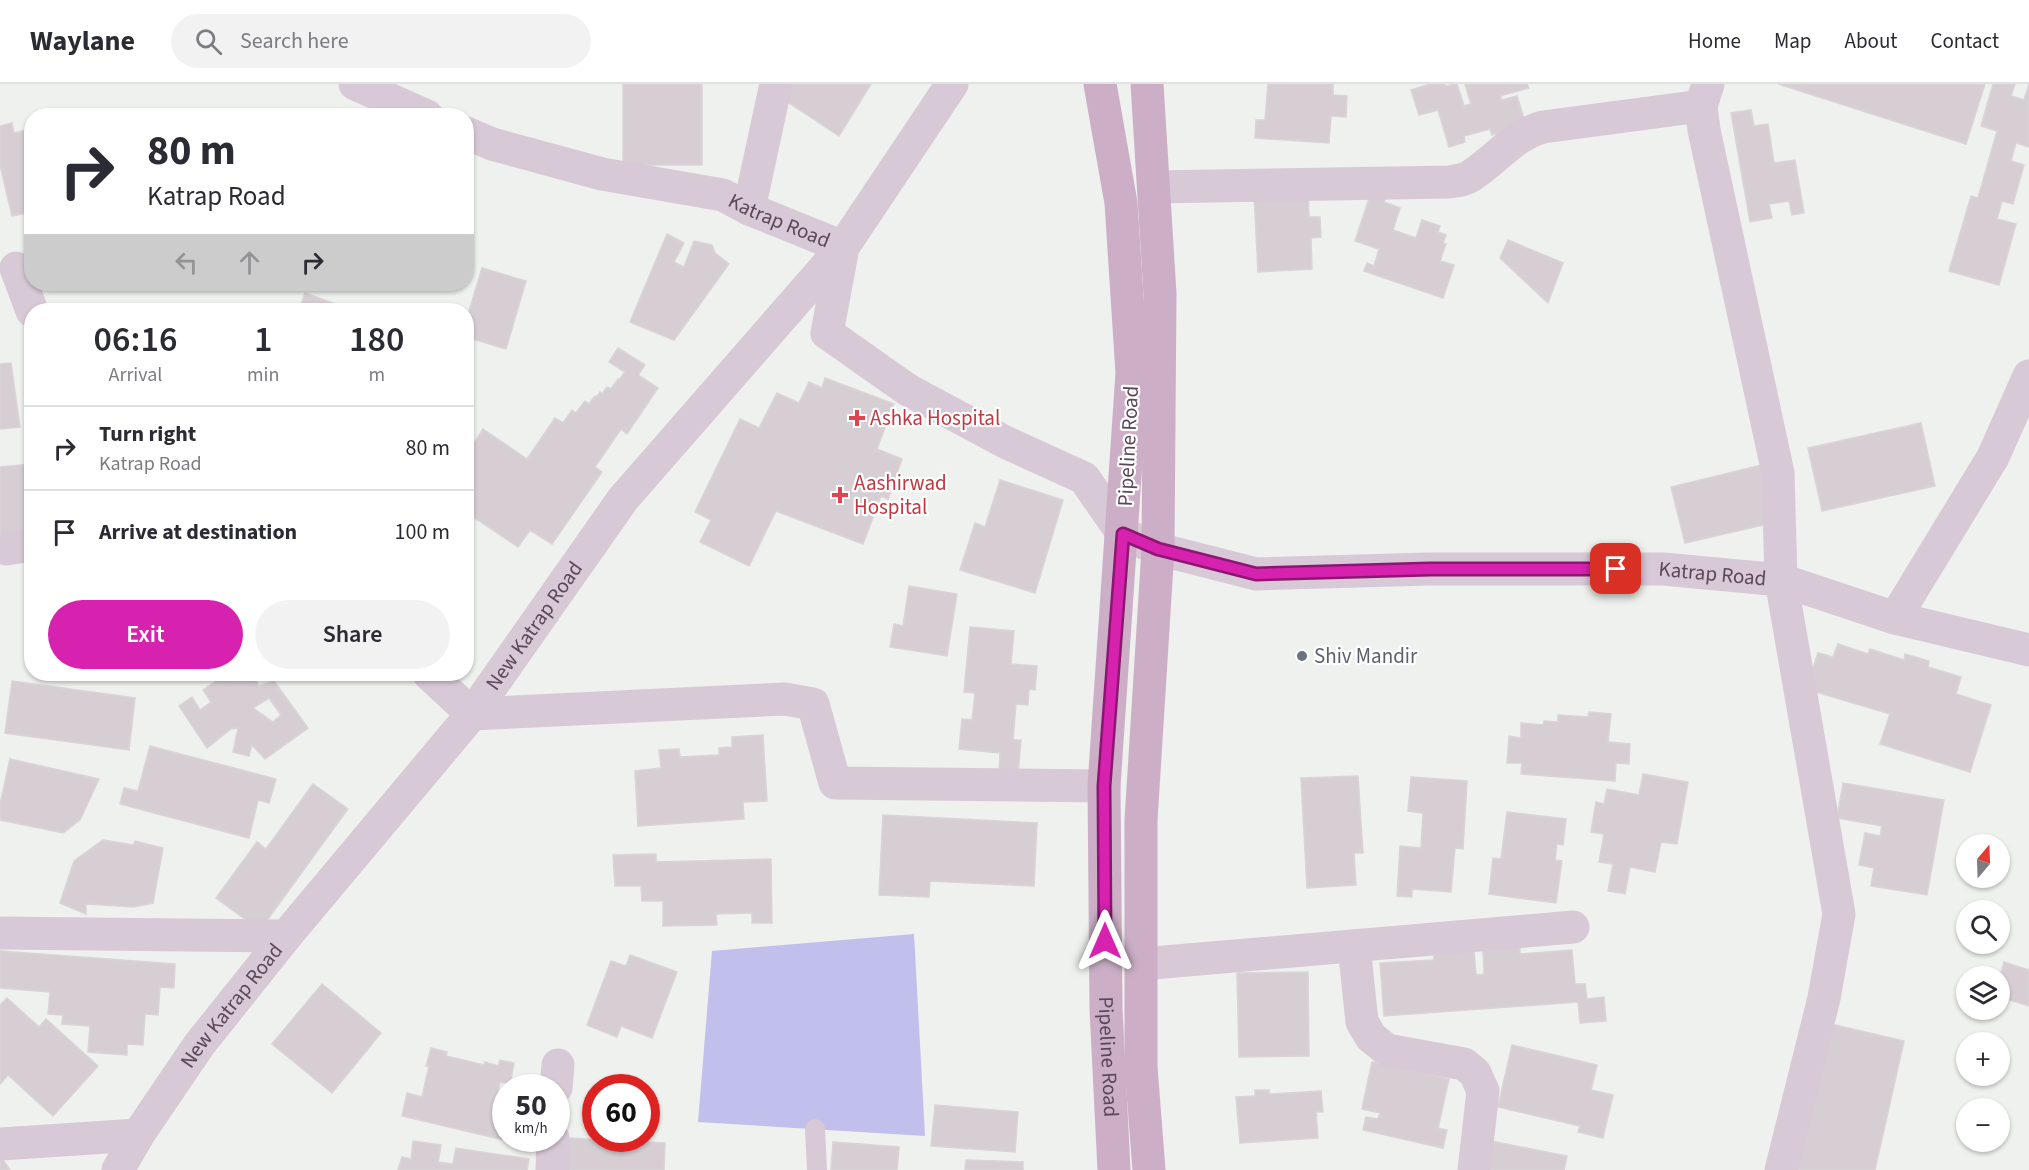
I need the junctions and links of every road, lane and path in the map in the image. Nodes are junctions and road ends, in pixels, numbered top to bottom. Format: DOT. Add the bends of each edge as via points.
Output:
graph roads {
  1 [pos="355,84"];
  2 [pos="776,84"];
  3 [pos="952,84"];
  4 [pos="1100,84"];
  5 [pos="1147,84"];
  6 [pos="1705,95"];
  7 [pos="409,108"];
  8 [pos="474,136"];
  9 [pos="1154,187"];
  10 [pos="749,209"];
  11 [pos="843,247"];
  12 [pos="16,268"];
  13 [pos="24,290"];
  14 [pos="2029,376"];
  15 [pos="1123,534"];
  16 [pos="1158,549"];
  17 [pos="1782,580"];
  18 [pos="1895,618"];
  19 [pos="2029,650"];
  20 [pos="437,681"];
  21 [pos="472,714"];
  22 [pos="1104,786"];
  23 [pos="1573,927"];
  24 [pos="0,933"];
  25 [pos="286,936"];
  26 [pos="1354,946"];
  27 [pos="1141,964"];
  28 [pos="815,1130"];
  29 [pos="138,1135"];
  30 [pos="0,1144"];
  31 [pos="553,1152"];
  32 [pos="118,1170"];
  33 [pos="552,1170"];
  34 [pos="817,1170"];
  35 [pos="1114,1170"];
  36 [pos="1149,1170"];
  37 [pos="1474,1170"];
  38 [pos="1781,1170"];
  1 -- 7 [label="street"];
  2 -- 10 [label="street"];
  3 -- 11 [label="street, New Katrap Road"];
  4 -- 15 [label="main road, Pipeline Road" via="1120,203 1132,373"];
  5 -- 9 [label="main road, Pipeline Road"];
  6 -- 9 [label="street" via="1531,130 1470,177 1449,182"];
  6 -- 17 [label="street" via="1704,130 1778,472"];
  8 -- 10 [label="street, Katrap Road" via="602,174 723,195"];
  9 -- 16 [label="main road, Pipeline Road" via="1160,294"];
  10 -- 11 [label="street, Katrap Road"];
  11 -- 15 [label="street, Katrap Road" via="827,333 908,390 1005,442 1084,478"];
  11 -- 21 [label="street, New Katrap Road" via="623,499"];
  12 -- 13 [label="street"];
  14 -- 18 [label="street" via="1993,457"];
  15 -- 16 [label="street, Katrap Road"];
  15 -- 22 [label="main road, Pipeline Road"];
  16 -- 17 [label="street, Katrap Road" via="1256,574 1663,569"];
  16 -- 27 [label="main road, Pipeline Road" via="1141,820"];
  17 -- 18 [label="street, Katrap Road"];
  17 -- 38 [label="street" via="1839,914 1824,998"];
  18 -- 19 [label="street, Katrap Road"];
  20 -- 21 [label="street"];
  21 -- 22 [label="street" via="785,699 813,704 835,783"];
  21 -- 25 [label="street, New Katrap Road"];
  22 -- 35 [label="main road, Pipeline Road" via="1106,1009"];
  23 -- 26 [label="street"];
  24 -- 25 [label="street"];
  25 -- 29 [label="street, New Katrap Road" via="199,1045"];
  26 -- 27 [label="street"];
  26 -- 37 [label="street" via="1362,1022 1371,1037 1387,1050 1464,1064 1475,1073 1483,1091"];
  27 -- 36 [label="main road, Pipeline Road" via="1141,1066"];
  28 -- 34 [label="lane"];
  29 -- 30 [label="street"];
  29 -- 32 [label="street, New Katrap Road"];
  31 -- 33 [label="street"];
}
